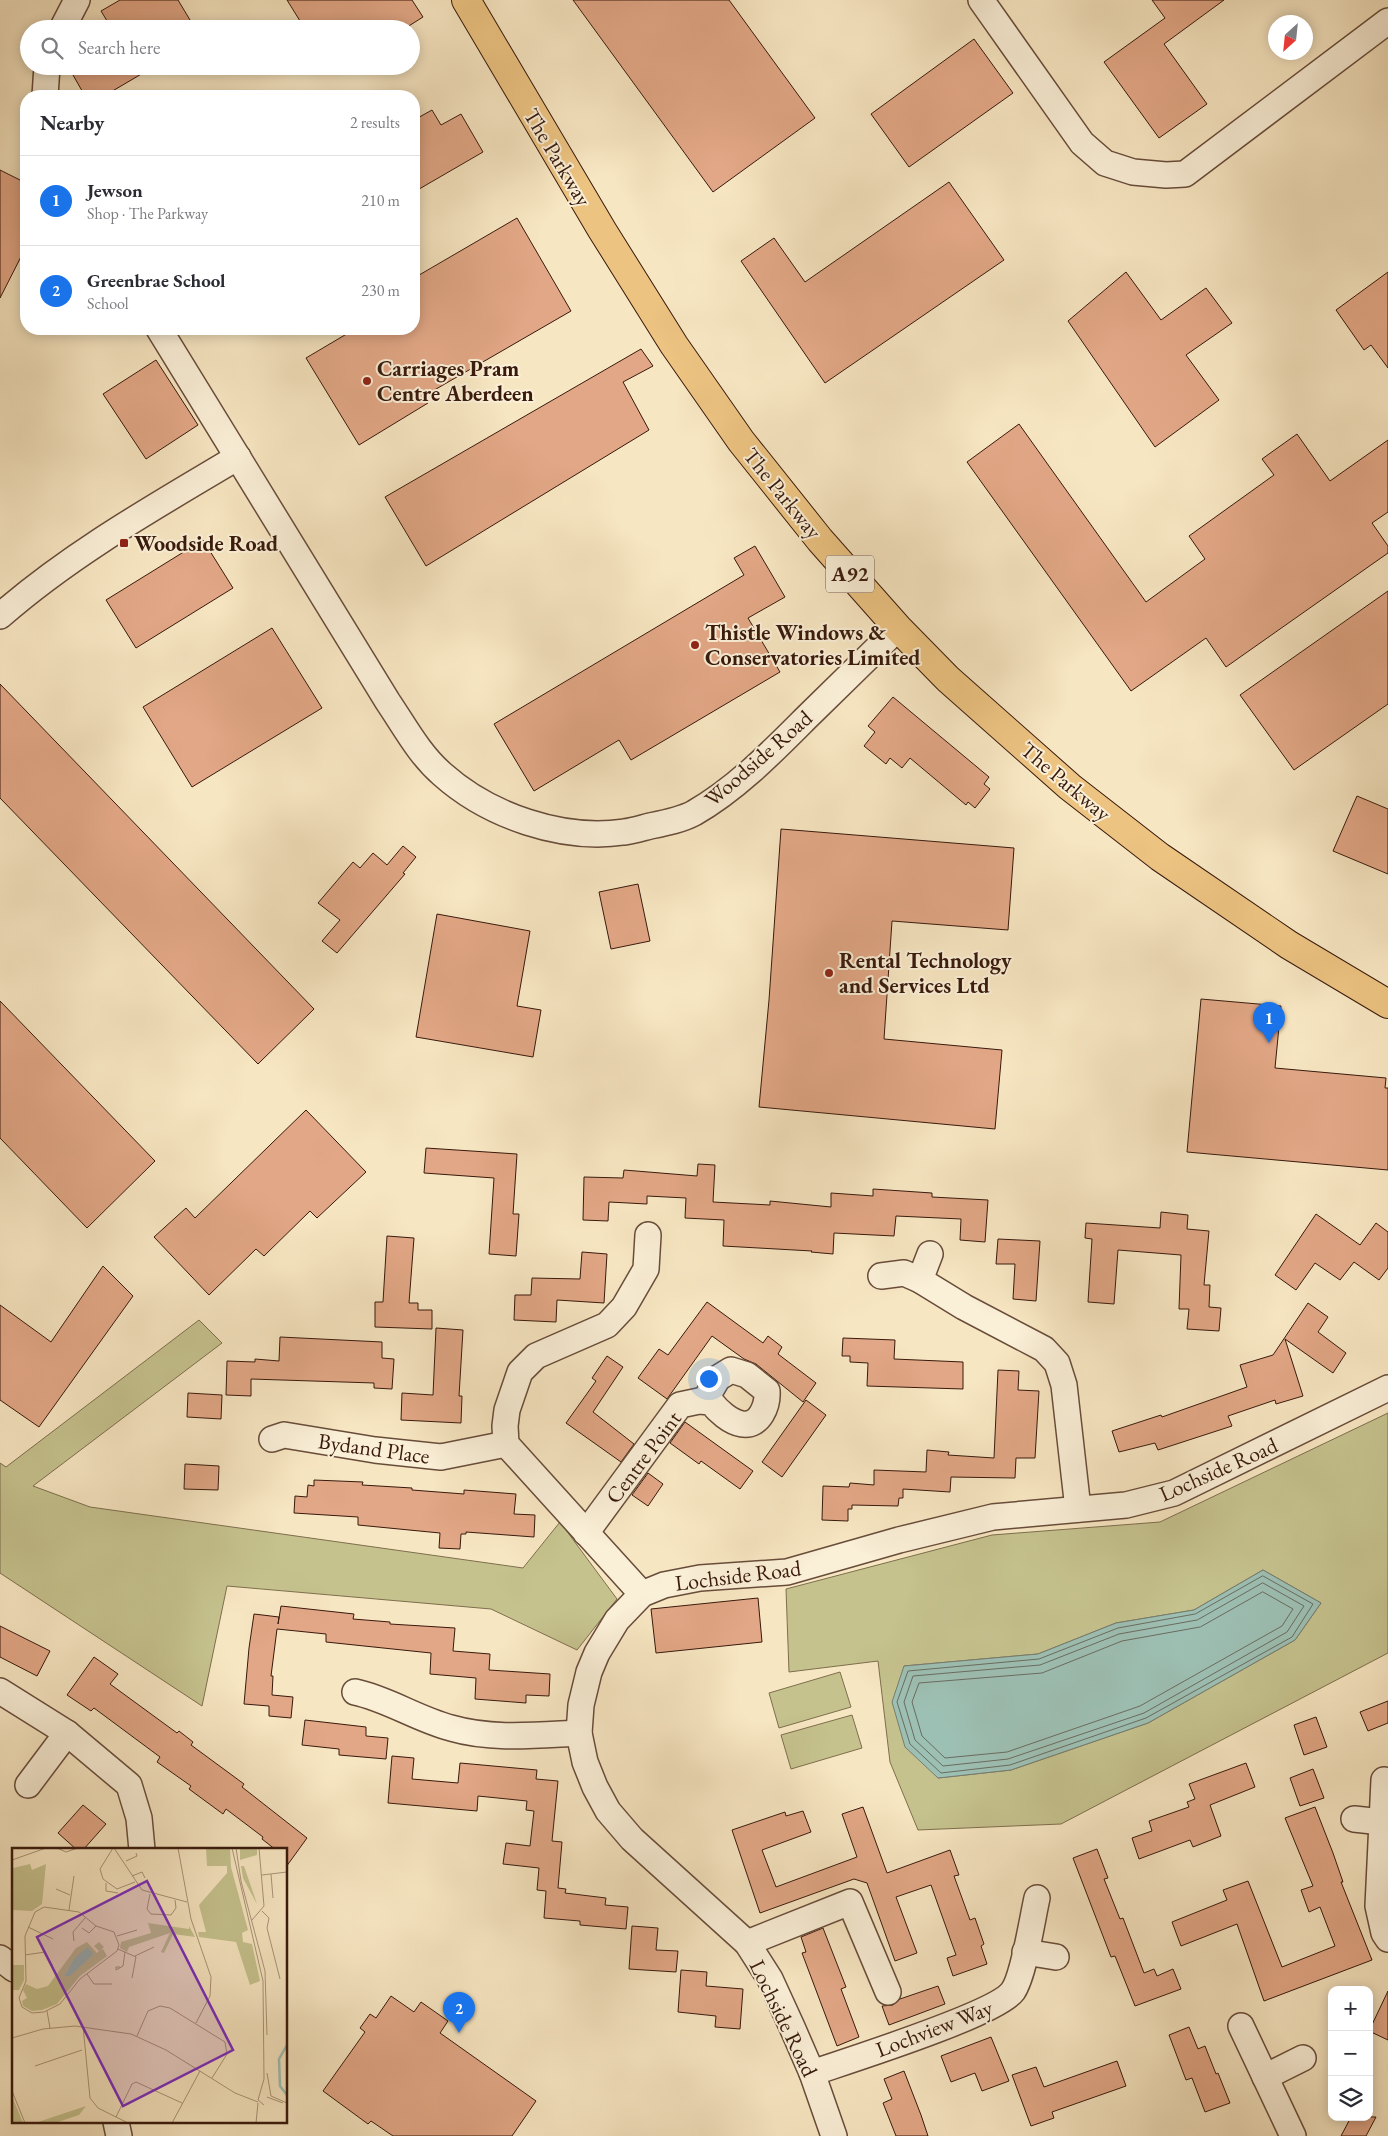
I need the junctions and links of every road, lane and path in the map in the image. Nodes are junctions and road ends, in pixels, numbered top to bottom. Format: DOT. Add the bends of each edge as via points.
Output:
graph roads {
  1 [pos="77,0"];
  2 [pos="466,0"];
  3 [pos="981,0"];
  4 [pos="67,20"];
  5 [pos="1388,21"];
  6 [pos="46,75"];
  7 [pos="45,90"];
  8 [pos="163,335"];
  9 [pos="238,457"];
  10 [pos="0,616"];
  11 [pos="898,628"];
  12 [pos="1388,1004"];
  13 [pos="648,1235"];
  14 [pos="930,1254"];
  15 [pos="881,1276"];
  16 [pos="920,1280"];
  17 [pos="1388,1388"];
  18 [pos="711,1402"];
  19 [pos="272,1439"];
  20 [pos="506,1444"];
  21 [pos="1078,1509"];
  22 [pos="586,1533"];
  23 [pos="642,1594"];
  24 [pos="0,1691"];
  25 [pos="355,1692"];
  26 [pos="67,1733"];
  27 [pos="580,1733"];
  28 [pos="1384,1780"];
  29 [pos="28,1785"];
  30 [pos="1354,1819"];
  31 [pos="1382,1822"];
  32 [pos="142,1848"];
  33 [pos="1037,1898"];
  34 [pos="1388,1939"];
  35 [pos="747,1943"];
  36 [pos="1025,1952"];
  37 [pos="1056,1957"];
  38 [pos="0,1958"];
  39 [pos="12,1967"];
  40 [pos="888,1992"];
  41 [pos="1241,2026"];
  42 [pos="1303,2058"];
  43 [pos="812,2073"];
  44 [pos="1265,2077"];
  45 [pos="834,2136"];
  46 [pos="1293,2136"];
  1 -- 4 [label="street"];
  2 -- 11 [label="main road, The Parkway / A92" via="674,345 741,441 820,540"];
  3 -- 5 [label="street" via="1082,143 1105,163 1133,172 1166,175 1185,174"];
  6 -- 7 [label="street"];
  8 -- 9 [label="street, Woodside Road"];
  9 -- 10 [label="street" via="81,553"];
  9 -- 11 [label="street, Woodside Road" via="424,756 472,796 499,811 545,828 591,833 624,832 693,813 727,790 774,750"];
  11 -- 12 [label="main road, The Parkway / A92" via="948,679 1070,787 1160,857 1289,945"];
  13 -- 20 [label="street" via="646,1269 624,1307 607,1325 536,1356 520,1372 507,1410"];
  14 -- 16 [label="street"];
  15 -- 16 [label="street" via="904,1273"];
  16 -- 21 [label="street" via="1044,1349 1057,1363 1064,1385"];
  17 -- 21 [label="street, Lochside Road" via="1174,1493 1126,1505"];
  18 -- 22 [label="street, Centre Point" via="680,1405"];
  19 -- 20 [label="street, Bydand Place" via="284,1434 375,1450 441,1457"];
  20 -- 22 [label="street"];
  21 -- 23 [label="street, Lochside Road" via="993,1517 787,1572 700,1578 664,1585"];
  22 -- 23 [label="street"];
  23 -- 27 [label="street, Lochside Road" via="617,1620 597,1653 583,1697"];
  24 -- 26 [label="street"];
  25 -- 27 [label="street" via="449,1728 476,1734"];
  26 -- 29 [label="street"];
  26 -- 32 [label="street" via="129,1785 139,1818"];
  27 -- 35 [label="street, Lochside Road" via="586,1762 608,1811 632,1839"];
  28 -- 31 [label="street"];
  30 -- 31 [label="street"];
  31 -- 34 [label="street" via="1378,1906"];
  33 -- 36 [label="street, Lochview Way"];
  35 -- 40 [label="street" via="850,1902"];
  35 -- 43 [label="street, Lochside Road" via="770,1979"];
  36 -- 37 [label="street"];
  36 -- 43 [label="street, Lochview Way" via="1013,1990 980,2013"];
  38 -- 39 [label="street"];
  41 -- 44 [label="street"];
  42 -- 44 [label="street"];
  43 -- 45 [label="street, Lochside Road"];
  44 -- 46 [label="street"];
}
